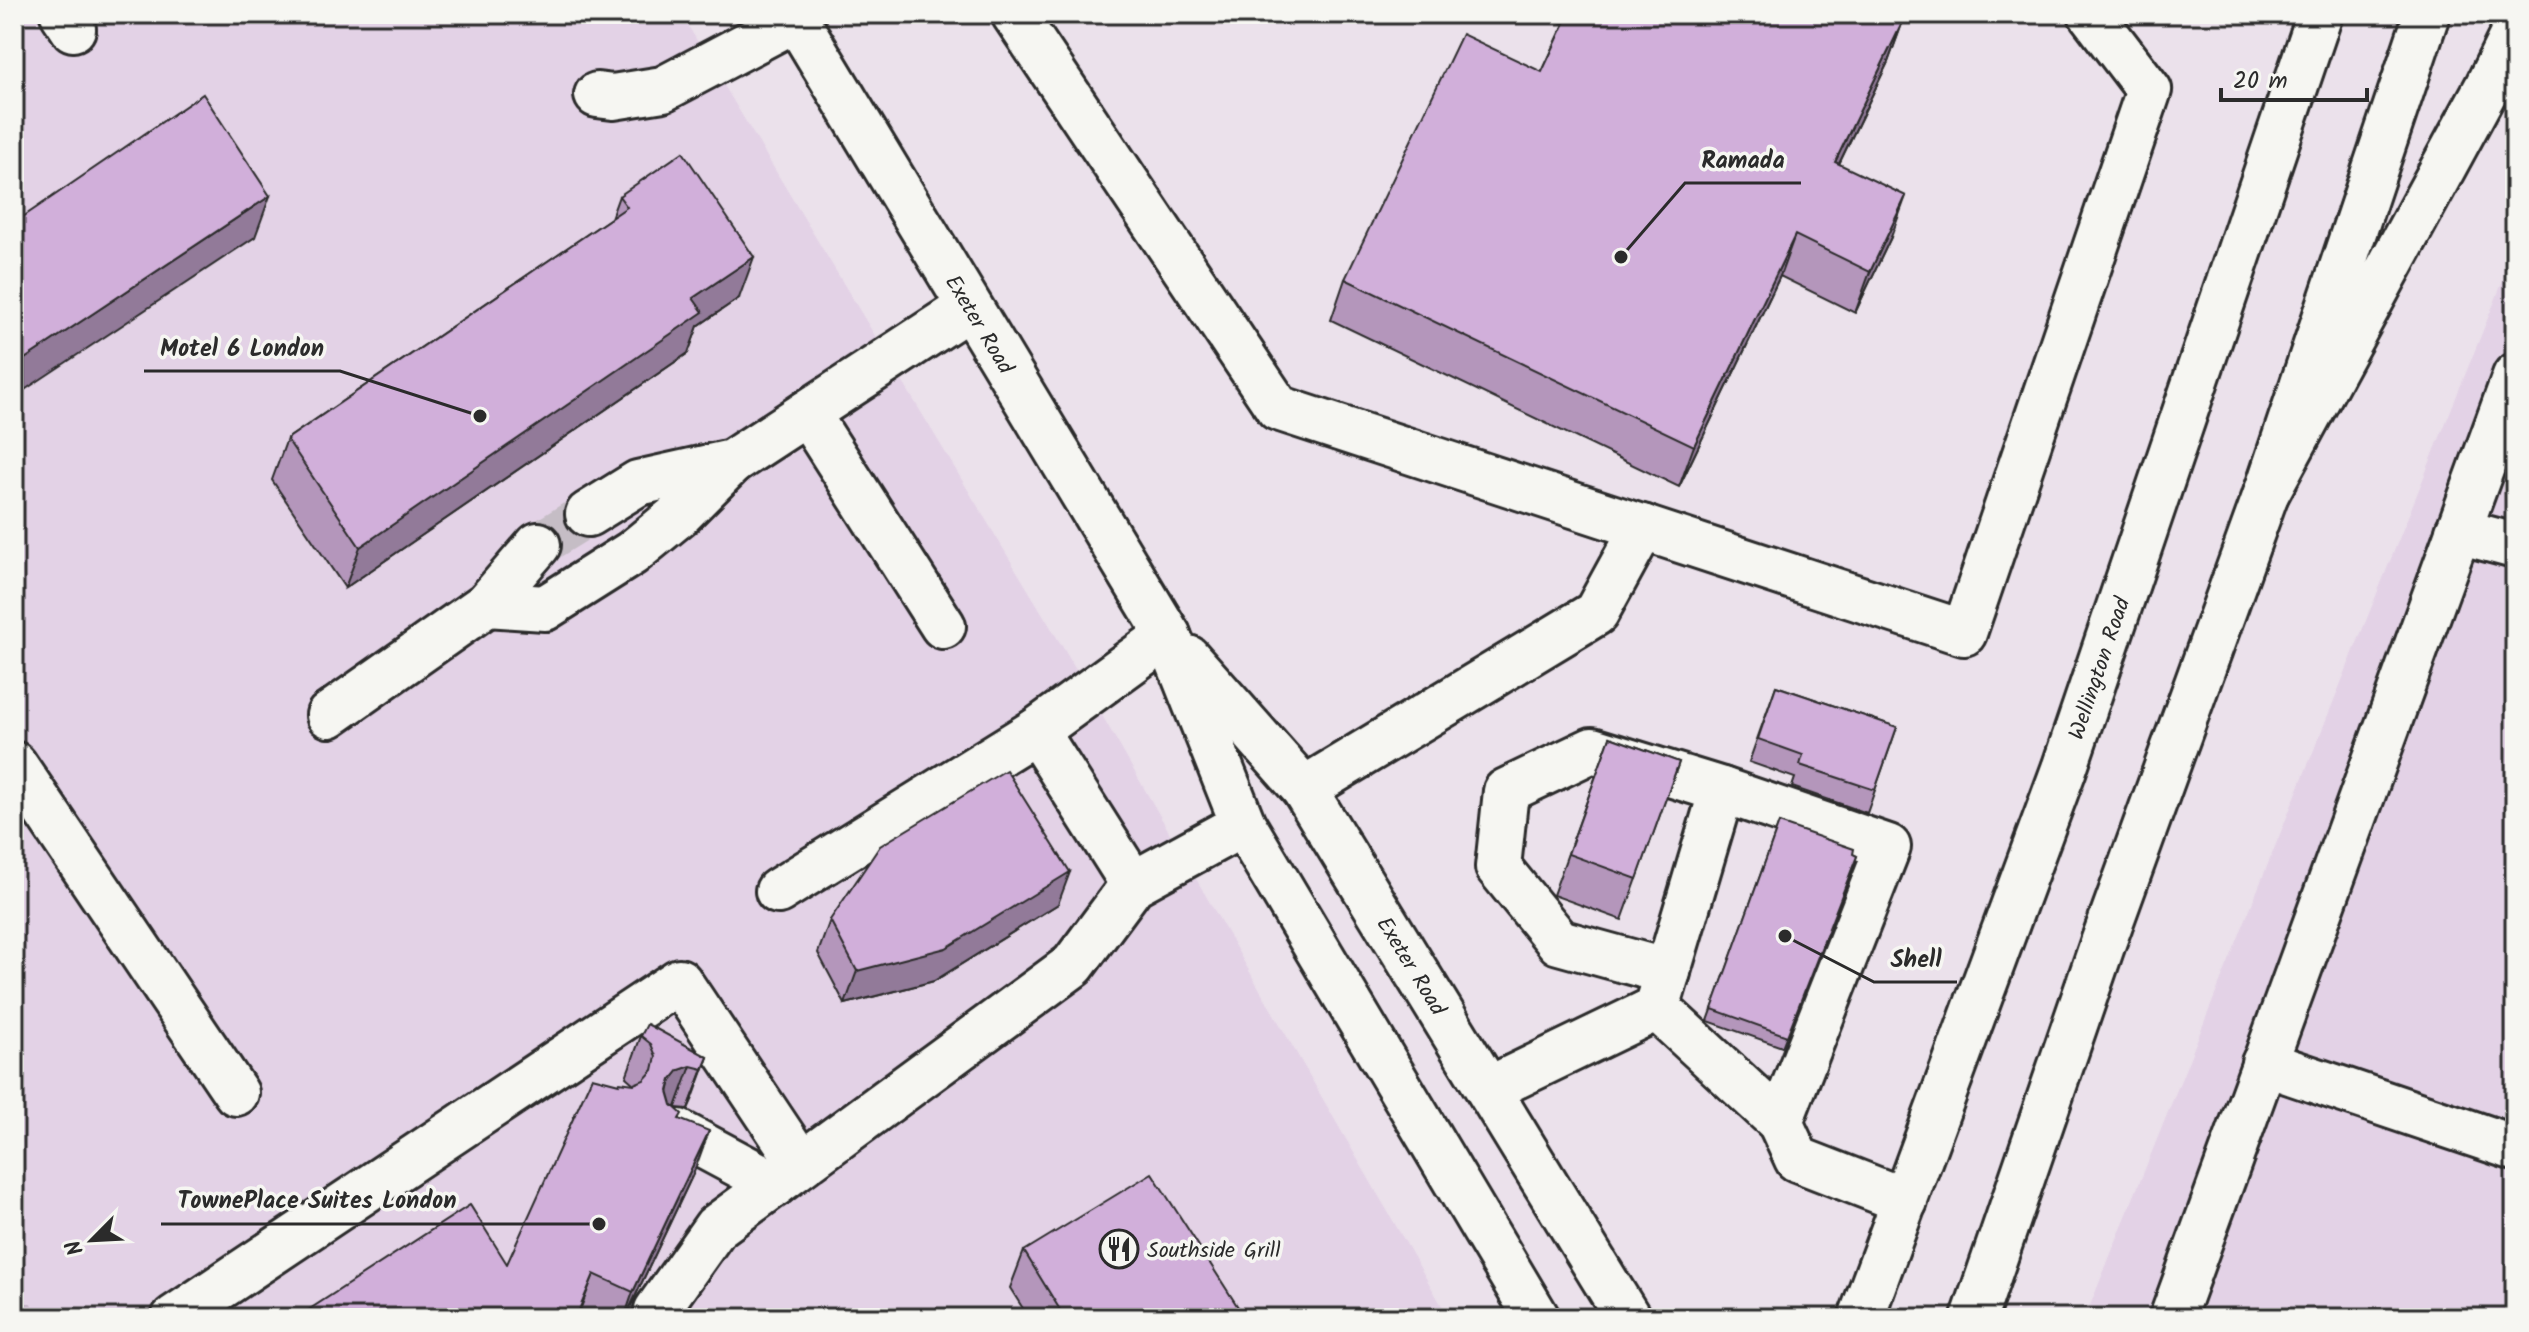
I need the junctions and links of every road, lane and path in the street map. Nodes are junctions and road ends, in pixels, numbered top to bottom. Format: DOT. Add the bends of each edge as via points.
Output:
graph roads {
  1 [pos="1014,14"];
  2 [pos="2091,14"];
  3 [pos="2320,14"];
  4 [pos="2427,14"];
  5 [pos="795,16"];
  6 [pos="2515,30"];
  7 [pos="597,95"];
  8 [pos="969,307"];
  9 [pos="2515,376"];
  10 [pos="807,413"];
  11 [pos="732,462"];
  12 [pos="2266,494"];
  13 [pos="588,514"];
  14 [pos="1643,527"];
  15 [pos="2458,531"];
  16 [pos="538,545"];
  17 [pos="2515,546"];
  18 [pos="487,604"];
  19 [pos="943,626"];
  20 [pos="1168,635"];
  21 [pos="329,715"];
  22 [pos="1036,731"];
  23 [pos="14,764"];
  24 [pos="1304,789"];
  25 [pos="1722,790"];
  26 [pos="1243,824"];
  27 [pos="1133,884"];
  28 [pos="778,891"];
  29 [pos="1662,990"];
  30 [pos="2264,1063"];
  31 [pos="548,1068"];
  32 [pos="589,1087"];
  33 [pos="1489,1089"];
  34 [pos="236,1093"];
  35 [pos="1780,1122"];
  36 [pos="678,1132"];
  37 [pos="2515,1148"];
  38 [pos="788,1174"];
  39 [pos="1905,1201"];
  40 [pos="1520,1312"];
  41 [pos="174,1318"];
  42 [pos="660,1318"];
  43 [pos="1628,1318"];
  44 [pos="1861,1318"];
  45 [pos="1974,1318"];
  46 [pos="2172,1318"];
  1 -- 14 [label="main road" via="1278,408"];
  2 -- 14 [label="main road" via="2149,90 1964,633"];
  3 -- 39 [label="main road, Wellington Road" via="2064,769"];
  4 -- 12 [label="main road"];
  5 -- 7 [label="main road" via="663,89"];
  5 -- 8 [label="main road, Exeter Road"];
  6 -- 12 [label="main road"];
  8 -- 10 [label="main road"];
  8 -- 20 [label="main road, Exeter Road"];
  9 -- 15 [label="main road"];
  10 -- 11 [label="main road"];
  10 -- 19 [label="main road"];
  11 -- 13 [label="main road" via="638,483"];
  11 -- 18 [label="main road" via="632,553 545,608"];
  12 -- 45 [label="main road"];
  14 -- 24 [label="main road" via="1596,613"];
  15 -- 17 [label="main road"];
  15 -- 30 [label="main road"];
  16 -- 18 [label="main road"];
  18 -- 21 [label="main road"];
  20 -- 22 [label="main road"];
  20 -- 24 [label="main road, Exeter Road"];
  20 -- 26 [label="main road, Exeter Road"];
  22 -- 27 [label="main road"];
  22 -- 28 [label="main road"];
  23 -- 34 [label="main road"];
  24 -- 33 [label="main road, Exeter Road"];
  25 -- 29 [label="main road"];
  25 -- 29 [label="main road" via="1592,750 1506,791 1498,867 1559,942"];
  25 -- 35 [label="main road" via="1888,847"];
  26 -- 27 [label="main road"];
  26 -- 40 [label="main road, Exeter Road"];
  27 -- 38 [label="main road" via="1073,965"];
  29 -- 33 [label="main road"];
  29 -- 35 [label="main road"];
  30 -- 37 [label="main road"];
  30 -- 46 [label="main road"];
  31 -- 32 [label="main road"];
  31 -- 38 [label="main road" via="679,981"];
  31 -- 41 [label="main road"];
  33 -- 43 [label="main road, Exeter Road"];
  35 -- 39 [label="main road" via="1797,1159"];
  36 -- 38 [label="main road"];
  38 -- 42 [label="main road" via="716,1227 657,1310"];
  39 -- 44 [label="main road, Wellington Road"];
}
